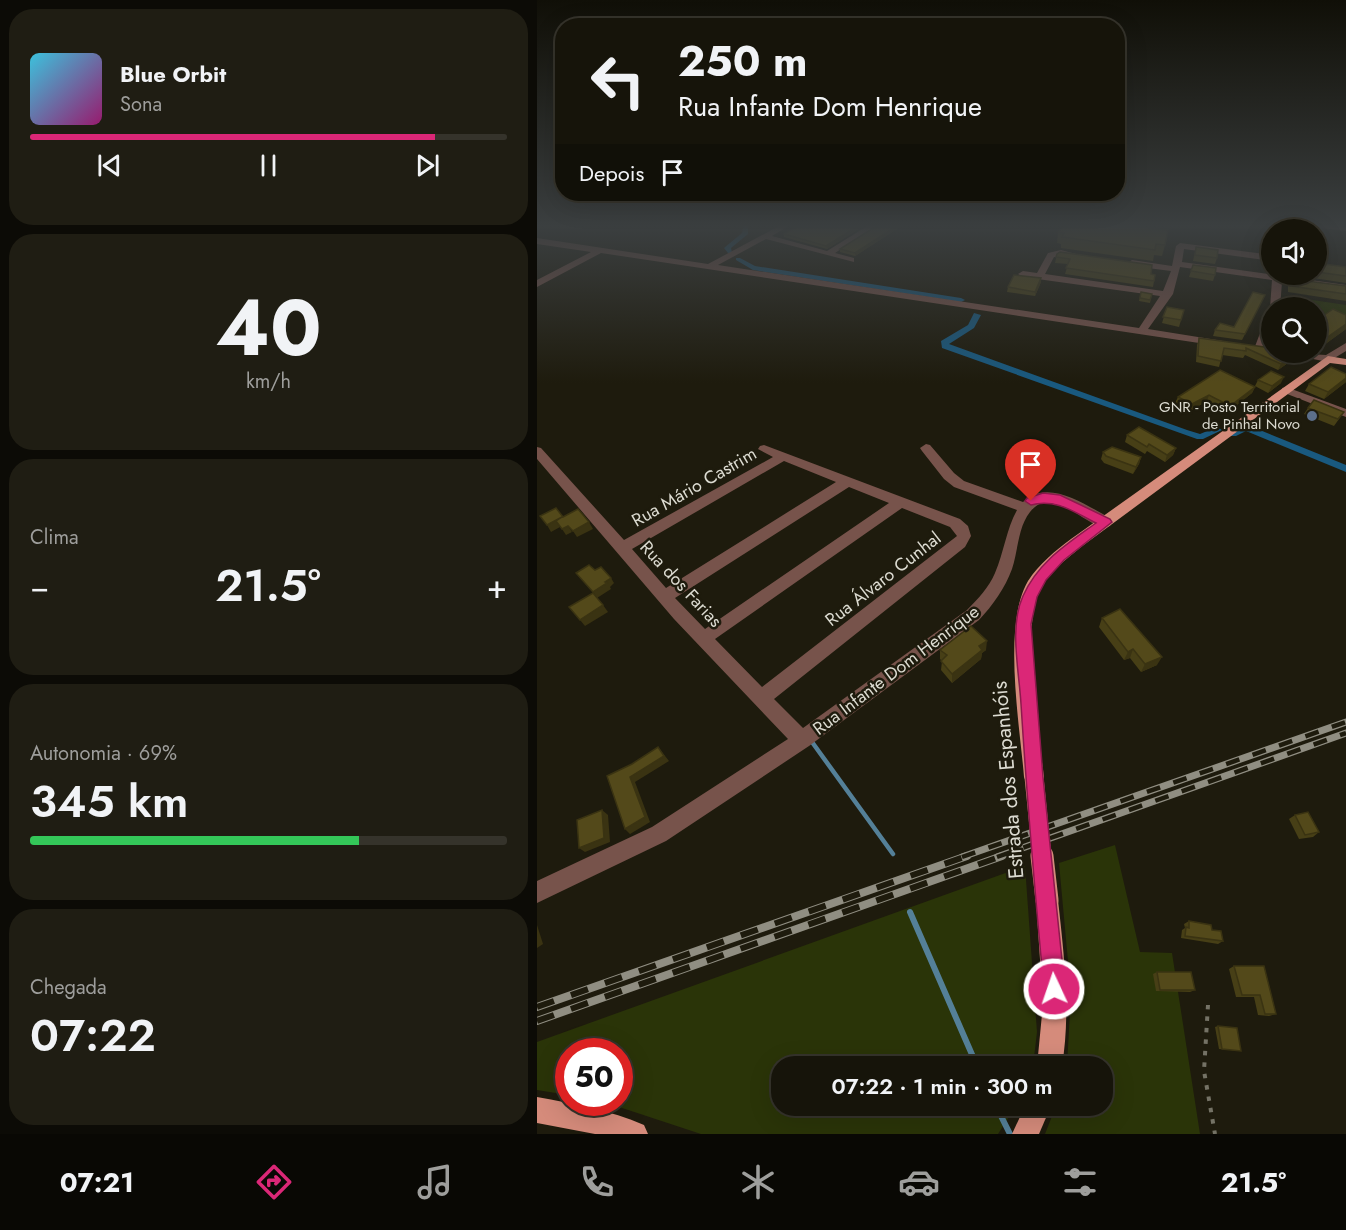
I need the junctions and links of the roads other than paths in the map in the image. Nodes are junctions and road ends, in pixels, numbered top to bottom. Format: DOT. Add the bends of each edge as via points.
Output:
graph roads {
  1 [pos="782,278"];
  2 [pos="1053,278"];
  3 [pos="1173,278"];
  4 [pos="1327,285"];
  5 [pos="1346,288"];
  6 [pos="1168,294"];
  7 [pos="1141,332"];
  8 [pos="1261,344"];
  9 [pos="1236,345"];
  10 [pos="1346,346"];
  11 [pos="1248,347"];
  12 [pos="1259,349"];
  13 [pos="1328,359"];
  14 [pos="1346,362"];
  15 [pos="1286,390"];
  16 [pos="1343,408"];
  17 [pos="764,448"];
  18 [pos="926,448"];
  19 [pos="537,451"];
  20 [pos="783,456"];
  21 [pos="848,481"];
  22 [pos="900,502"];
  23 [pos="1024,508"];
  24 [pos="1105,522"];
  25 [pos="622,549"];
  26 [pos="665,596"];
  27 [pos="704,638"];
  28 [pos="761,698"];
  29 [pos="802,740"];
  30 [pos="537,892"];
  31 [pos="1051,1056"];
  32 [pos="537,1110"];
  33 [pos="1033,1116"];
  34 [pos="635,1134"];
  35 [pos="1025,1134"];
  1 -- 7 [label="street"];
  2 -- 6 [label="street"];
  3 -- 6 [label="street"];
  4 -- 5 [label="street"];
  6 -- 7 [label="street"];
  7 -- 9 [label="street"];
  8 -- 12 [label="street"];
  10 -- 13 [label="street"];
  11 -- 12 [label="street"];
  13 -- 14 [label="main road"];
  13 -- 15 [label="main road"];
  15 -- 16 [label="street"];
  15 -- 24 [label="main road"];
  17 -- 20 [label="street, Rua Álvaro Cunhal"];
  18 -- 23 [label="street" via="959,484"];
  19 -- 25 [label="street, Rua dos Farias"];
  20 -- 21 [label="street, Rua Álvaro Cunhal"];
  20 -- 25 [label="street, Rua Mário Castrim"];
  21 -- 22 [label="street, Rua Álvaro Cunhal"];
  21 -- 26 [label="street"];
  22 -- 27 [label="street"];
  22 -- 28 [label="street, Rua Álvaro Cunhal" via="958,525 963,539"];
  23 -- 24 [label="street" via="1043,497 1056,498"];
  23 -- 29 [label="street, Rua Infante Dom Henrique" via="1004,570 987,601"];
  24 -- 31 [label="main road, Estrada dos Espanhóis, bridge" via="1049,566 1034,586 1023,635 1054,989"];
  25 -- 26 [label="street, Rua dos Farias"];
  26 -- 27 [label="street, Rua dos Farias"];
  27 -- 28 [label="street, Rua dos Farias"];
  28 -- 29 [label="street, Rua dos Farias"];
  29 -- 30 [label="street, Rua Infante Dom Henrique" via="659,834"];
  32 -- 34 [label="main road" via="592,1120"];
  33 -- 35 [label="main road"];
}
